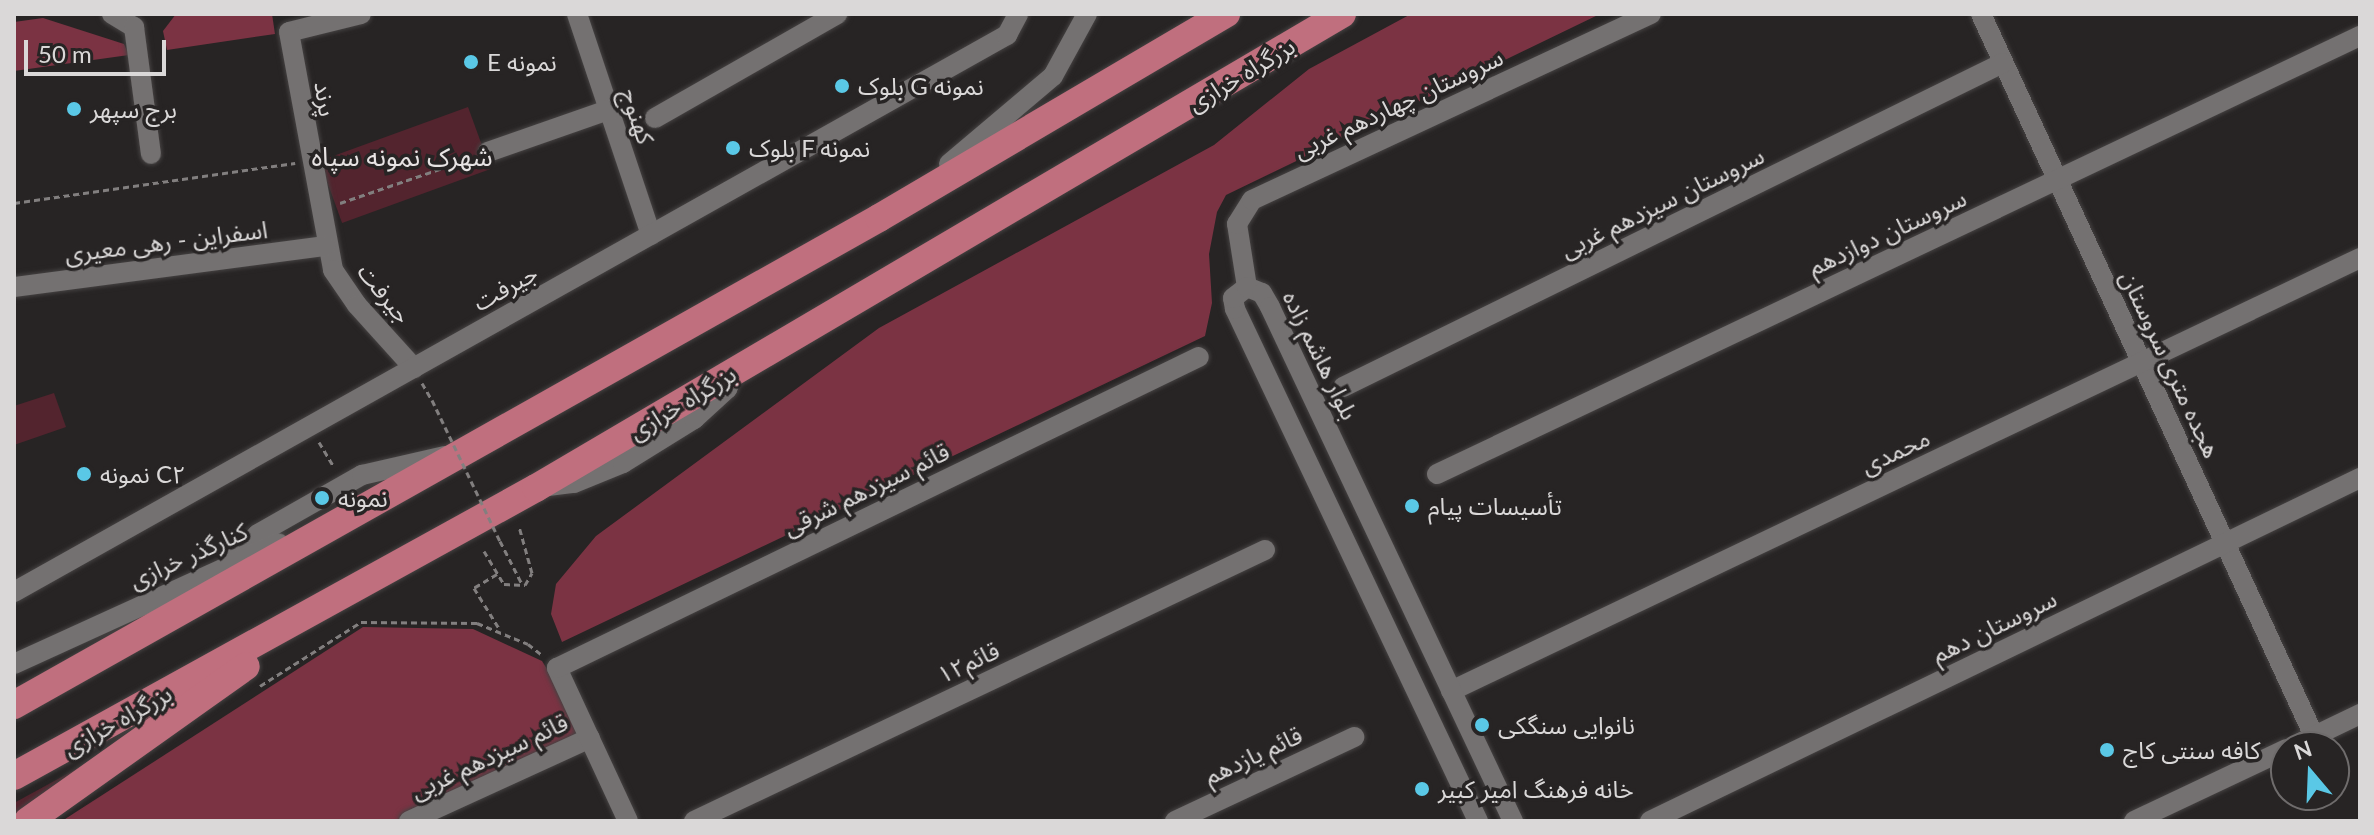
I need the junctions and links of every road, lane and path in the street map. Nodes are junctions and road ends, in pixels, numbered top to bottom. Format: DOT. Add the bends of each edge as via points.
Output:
graph roads {
  1 [pos="112,14"];
  2 [pos="361,14"];
  3 [pos="577,14"];
  4 [pos="837,14"];
  5 [pos="1087,14"];
  6 [pos="1226,14"];
  7 [pos="1342,14"];
  8 [pos="1651,14"];
  9 [pos="1981,14"];
  10 [pos="1018,17"];
  11 [pos="140,21"];
  12 [pos="2360,36"];
  13 [pos="2003,63"];
  14 [pos="608,110"];
  15 [pos="655,118"];
  16 [pos="488,152"];
  17 [pos="151,154"];
  18 [pos="310,161"];
  19 [pos="2057,180"];
  20 [pos="14,203"];
  21 [pos="328,207"];
  22 [pos="879,218"];
  23 [pos="651,235"];
  24 [pos="325,246"];
  25 [pos="2360,258"];
  26 [pos="14,287"];
  27 [pos="1247,287"];
  28 [pos="1199,357"];
  29 [pos="2141,362"];
  30 [pos="414,368"];
  31 [pos="1343,387"];
  32 [pos="432,400"];
  33 [pos="310,426"];
  34 [pos="469,452"];
  35 [pos="335,470"];
  36 [pos="1437,474"];
  37 [pos="2360,478"];
  38 [pos="386,499"];
  39 [pos="1361,499"];
  40 [pos="1333,514"];
  41 [pos="516,519"];
  42 [pos="2225,543"];
  43 [pos="1265,550"];
  44 [pos="484,551"];
  45 [pos="228,564"];
  46 [pos="497,574"];
  47 [pos="522,585"];
  48 [pos="14,592"];
  49 [pos="339,598"];
  50 [pos="501,632"];
  51 [pos="14,664"];
  52 [pos="557,668"];
  53 [pos="258,688"];
  54 [pos="1451,691"];
  55 [pos="14,705"];
  56 [pos="2360,714"];
  57 [pos="2312,731"];
  58 [pos="2324,731"];
  59 [pos="1354,737"];
  60 [pos="590,738"];
  61 [pos="2270,757"];
  62 [pos="14,776"];
  63 [pos="28,821"];
  64 [pos="409,821"];
  65 [pos="628,821"];
  66 [pos="694,821"];
  67 [pos="1175,821"];
  68 [pos="1478,821"];
  69 [pos="1513,821"];
  70 [pos="1650,821"];
  71 [pos="2134,821"];
  1 -- 11 [label="street"];
  2 -- 18 [label="street, پرند" via="289,32"];
  3 -- 14 [label="street, كهنوج"];
  4 -- 15 [label="street"];
  5 -- 22 [label="street" via="1053,76 1035,94"];
  6 -- 22 [label="highway"];
  7 -- 49 [label="highway, بزرگراه خرازی" via="536,488"];
  8 -- 27 [label="street, سروستان چهاردهم غربی" via="1252,200 1237,224"];
  9 -- 13 [label="street, هجده متری سروستان"];
  10 -- 23 [label="street, جيرفت" via="1007,35"];
  11 -- 17 [label="street"];
  12 -- 19 [label="street, سروستان دوازدهم"];
  13 -- 19 [label="street, هجده متری سروستان"];
  13 -- 31 [label="street, سروستان سیزدهم غربی"];
  14 -- 16 [label="street"];
  14 -- 23 [label="street, كهنوج"];
  16 -- 21 [label="path"];
  18 -- 20 [label="path"];
  18 -- 24 [label="street, پرند"];
  19 -- 29 [label="street, هجده متری سروستان"];
  19 -- 36 [label="street, سروستان دوازدهم"];
  22 -- 34 [label="highway"];
  23 -- 30 [label="street, جيرفت"];
  24 -- 26 [label="street, اسفراين - رهی معیری"];
  24 -- 30 [label="street, جیرفت" via="357,305"];
  25 -- 29 [label="street, محمدی"];
  27 -- 39 [label="street, بلوار هاشم زاده" via="1262,293 1270,307"];
  27 -- 40 [label="street, بلوار هاشم زاده" via="1233,298 1235,309"];
  28 -- 52 [label="street, قائم سیزدهم شرقی"];
  29 -- 42 [label="street, هجده متری سروستان"];
  29 -- 54 [label="street, محمدی"];
  30 -- 33 [label="street, جيرفت"];
  32 -- 47 [label="path, bridge"];
  33 -- 35 [label="path"];
  33 -- 48 [label="street, جيرفت"];
  34 -- 38 [label="highway"];
  34 -- 45 [label="street" via="362,475 258,534"];
  37 -- 42 [label="street, سروستان دهم"];
  38 -- 45 [label="street, کنارگذر خرازی"];
  38 -- 55 [label="highway"];
  39 -- 40 [label="street"];
  39 -- 54 [label="street, بلوار هاشم زاده"];
  40 -- 68 [label="street, بلوار هاشم زاده"];
  41 -- 47 [label="path" via="532,573"];
  42 -- 57 [label="street, هجده متری سروستان"];
  42 -- 70 [label="street, سروستان دهم"];
  43 -- 66 [label="street, قائم۱۲"];
  44 -- 46 [label="path"];
  45 -- 51 [label="street, کنارگذر خرازی"];
  46 -- 47 [label="path" via="510,588"];
  46 -- 50 [label="path" via="474,588"];
  49 -- 62 [label="highway, بزرگراه خرازی"];
  49 -- 63 [label="highway"];
  50 -- 52 [label="path" via="528,644"];
  50 -- 53 [label="path" via="447,621 361,622"];
  52 -- 60 [label="street"];
  54 -- 69 [label="street, بلوار هاشم زاده"];
  56 -- 58 [label="street"];
  59 -- 67 [label="street, قائم یازدهم"];
  60 -- 64 [label="street, قائم سیزدهم غربی"];
  60 -- 65 [label="street"];
  61 -- 71 [label="street"];
}
